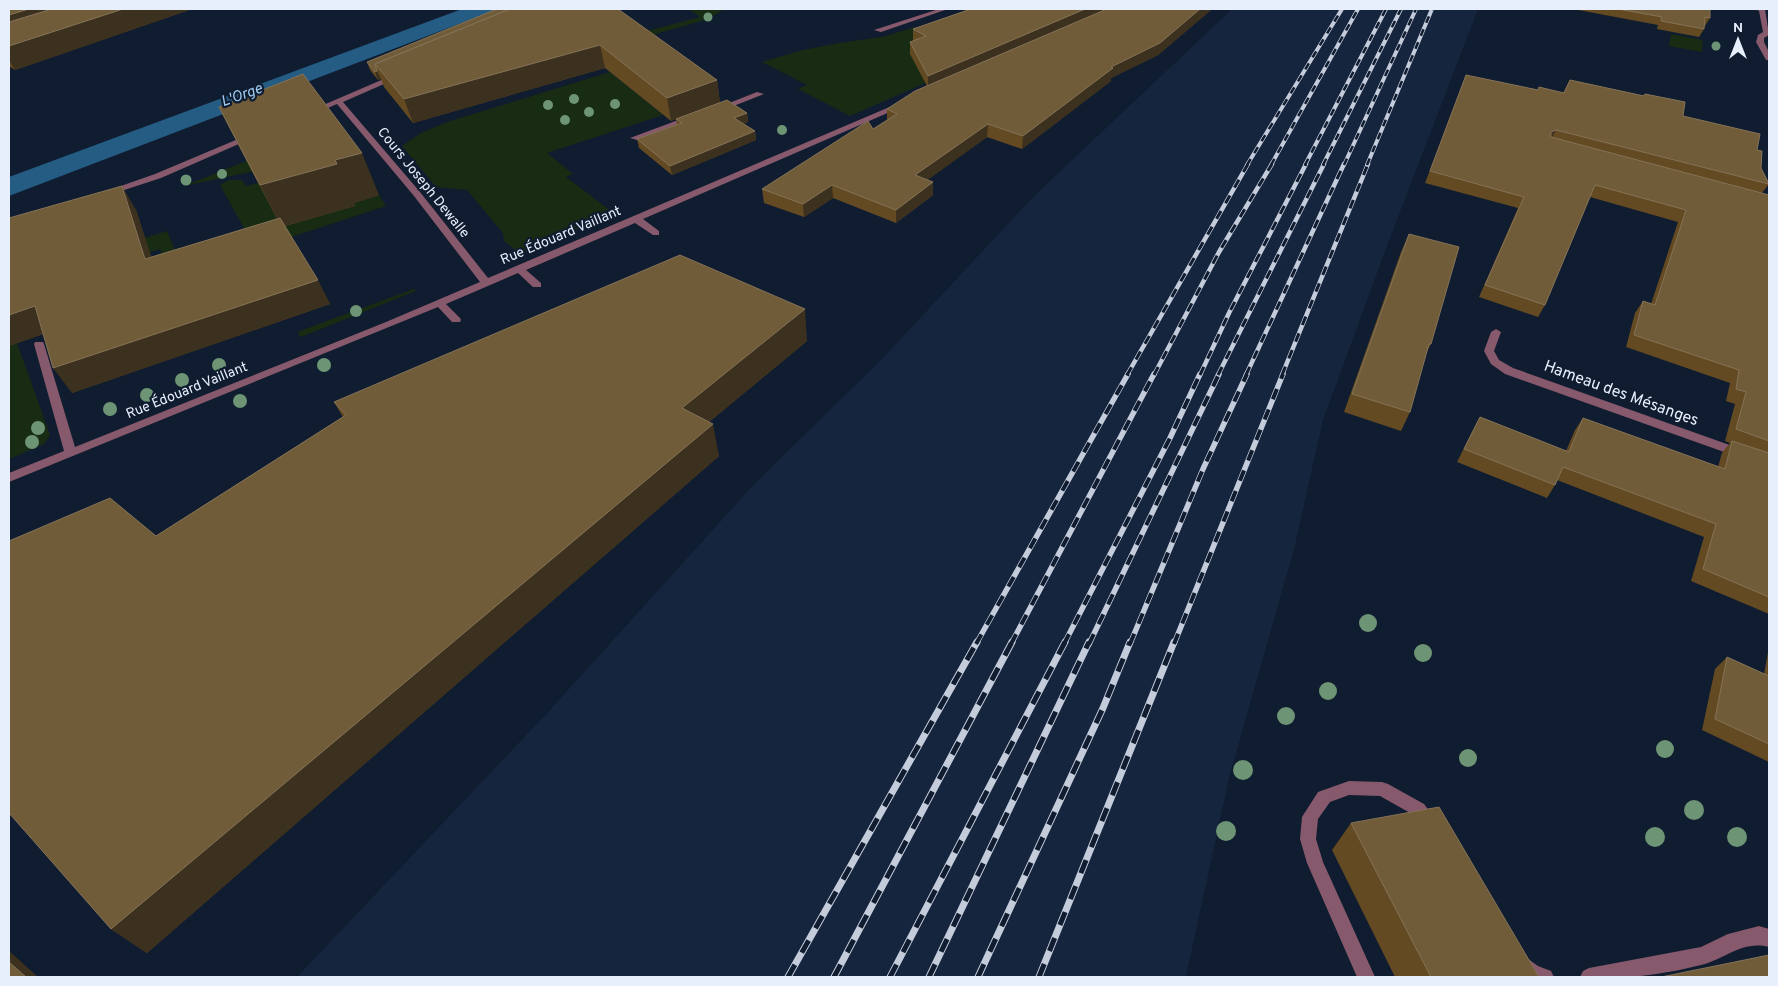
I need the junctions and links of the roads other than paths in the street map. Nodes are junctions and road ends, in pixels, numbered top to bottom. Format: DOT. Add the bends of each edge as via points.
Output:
graph roads {
  1 [pos="945,9"];
  2 [pos="1761,9"];
  3 [pos="878,30"];
  4 [pos="1768,34"];
  5 [pos="1769,58"];
  6 [pos="400,75"];
  7 [pos="760,94"];
  8 [pos="338,101"];
  9 [pos="911,101"];
  10 [pos="706,113"];
  11 [pos="302,116"];
  12 [pos="697,116"];
  13 [pos="257,135"];
  14 [pos="634,138"];
  15 [pos="96,196"];
  16 [pos="636,219"];
  17 [pos="656,233"];
  18 [pos="519,269"];
  19 [pos="486,283"];
  20 [pos="537,285"];
  21 [pos="439,303"];
  22 [pos="456,320"];
  23 [pos="1496,332"];
  24 [pos="39,344"];
  25 [pos="71,453"];
  26 [pos="1769,464"];
  27 [pos="9,478"];
  28 [pos="1440,835"];
  29 [pos="1769,938"];
  30 [pos="1509,951"];
  31 [pos="1366,977"];
  32 [pos="1545,977"];
  33 [pos="1589,977"];
  1 -- 3 [label="street"];
  2 -- 4 [label="street"];
  4 -- 5 [label="street" via="1761,36 1760,42"];
  6 -- 8 [label="street"];
  7 -- 10 [label="street"];
  8 -- 11 [label="street"];
  8 -- 19 [label="street, Cours Joseph Dewalle" via="417,194"];
  9 -- 16 [label="street, Rue Édouard Vaillant"];
  12 -- 14 [label="street"];
  13 -- 15 [label="street" via="158,176"];
  16 -- 17 [label="street"];
  16 -- 18 [label="street, Rue Édouard Vaillant"];
  18 -- 19 [label="street, Rue Édouard Vaillant"];
  18 -- 20 [label="street"];
  19 -- 21 [label="street, Rue Édouard Vaillant"];
  21 -- 22 [label="street"];
  21 -- 25 [label="street, Rue Édouard Vaillant"];
  23 -- 26 [label="street, Hameau des Mésanges" via="1489,351 1496,362 1509,371"];
  24 -- 25 [label="street"];
  25 -- 27 [label="street, Rue Édouard Vaillant"];
  28 -- 31 [label="street" via="1418,808 1382,789 1349,788 1324,798 1310,817 1308,839 1315,863"];
  29 -- 33 [label="street" via="1759,935 1728,942 1703,956"];
  30 -- 32 [label="street" via="1533,973"];
}
